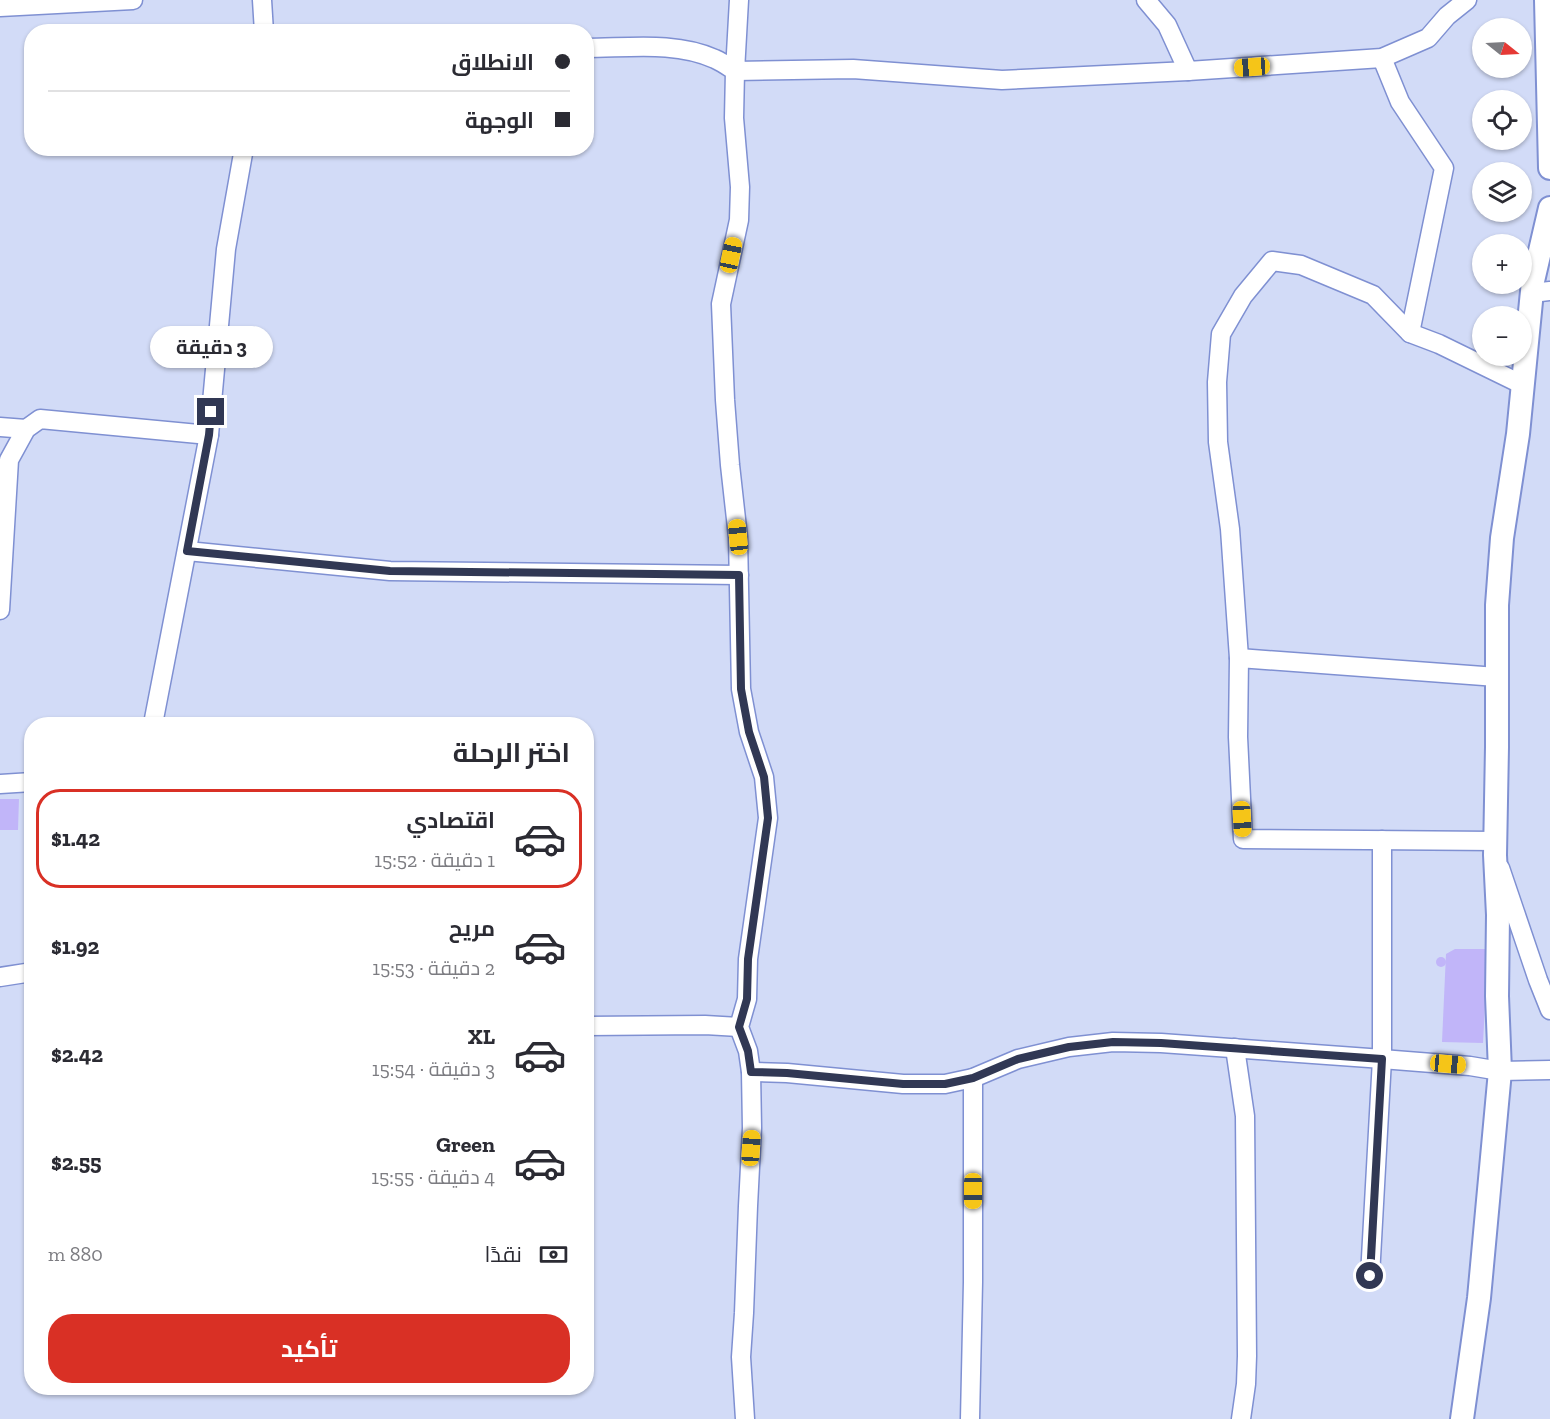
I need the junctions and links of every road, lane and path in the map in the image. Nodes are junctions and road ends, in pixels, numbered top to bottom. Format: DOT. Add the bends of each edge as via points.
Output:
graph roads {
  1 [pos="133,0"];
  2 [pos="262,0"];
  3 [pos="739,0"];
  4 [pos="1146,0"];
  5 [pos="1467,0"];
  6 [pos="1546,0"];
  7 [pos="0,8"];
  8 [pos="264,24"];
  9 [pos="594,48"];
  10 [pos="1382,58"];
  11 [pos="735,71"];
  12 [pos="1188,71"];
  13 [pos="243,156"];
  14 [pos="1550,168"];
  15 [pos="1550,208"];
  16 [pos="1541,292"];
  17 [pos="1410,333"];
  18 [pos="1523,384"];
  19 [pos="0,427"];
  20 [pos="26,429"];
  21 [pos="209,435"];
  22 [pos="187,551"];
  23 [pos="739,575"];
  24 [pos="0,610"];
  25 [pos="1239,658"];
  26 [pos="1497,676"];
  27 [pos="154,717"];
  28 [pos="24,782"];
  29 [pos="0,784"];
  30 [pos="1382,840"];
  31 [pos="1496,848"];
  32 [pos="24,973"];
  33 [pos="0,977"];
  34 [pos="1544,980"];
  35 [pos="1550,1010"];
  36 [pos="594,1026"];
  37 [pos="739,1027"];
  38 [pos="1235,1048"];
  39 [pos="1382,1059"];
  40 [pos="1550,1070"];
  41 [pos="1500,1071"];
  42 [pos="751,1072"];
  43 [pos="973,1078"];
  44 [pos="1370,1276"];
  45 [pos="745,1419"];
  46 [pos="970,1419"];
  47 [pos="1241,1419"];
  48 [pos="1462,1419"];
  1 -- 7 [label="street"];
  2 -- 8 [label="street"];
  3 -- 11 [label="street"];
  4 -- 12 [label="street" via="1167,25"];
  5 -- 10 [label="street" via="1428,38"];
  6 -- 14 [label="street"];
  9 -- 11 [label="street" via="661,47 690,51"];
  10 -- 12 [label="street"];
  10 -- 17 [label="street" via="1400,102 1444,168"];
  11 -- 12 [label="street" via="853,69 1002,80"];
  11 -- 23 [label="street" via="734,118 740,187 738,220 721,304"];
  13 -- 21 [label="street" via="226,249"];
  15 -- 16 [label="street" via="1533,281"];
  16 -- 18 [label="street"];
  17 -- 18 [label="street"];
  17 -- 25 [label="street" via="1372,295 1301,265 1272,261 1243,296 1221,334 1218,442 1230,529"];
  18 -- 26 [label="street" via="1502,538"];
  19 -- 20 [label="street"];
  20 -- 21 [label="street" via="40,418"];
  20 -- 24 [label="street" via="9,460"];
  21 -- 22 [label="street"];
  22 -- 23 [label="street" via="390,571"];
  22 -- 27 [label="street"];
  23 -- 37 [label="street" via="741,689 749,732 764,777 768,818 748,959 747,999"];
  25 -- 26 [label="street"];
  25 -- 30 [label="street" via="1243,839"];
  26 -- 31 [label="street"];
  28 -- 29 [label="street"];
  30 -- 31 [label="street"];
  30 -- 39 [label="street"];
  31 -- 34 [label="street" via="1522,930"];
  31 -- 41 [label="street"];
  32 -- 33 [label="street"];
  34 -- 35 [label="street"];
  36 -- 37 [label="street"];
  37 -- 42 [label="street"];
  38 -- 39 [label="street"];
  38 -- 43 [label="street" via="1113,1042 1069,1047 1018,1059"];
  38 -- 47 [label="street" via="1245,1116 1247,1356"];
  39 -- 41 [label="street"];
  39 -- 44 [label="street"];
  40 -- 41 [label="street"];
  41 -- 48 [label="street" via="1479,1298"];
  42 -- 43 [label="street" via="903,1084 945,1084"];
  42 -- 45 [label="street" via="741,1357"];
  43 -- 46 [label="street"];
}
